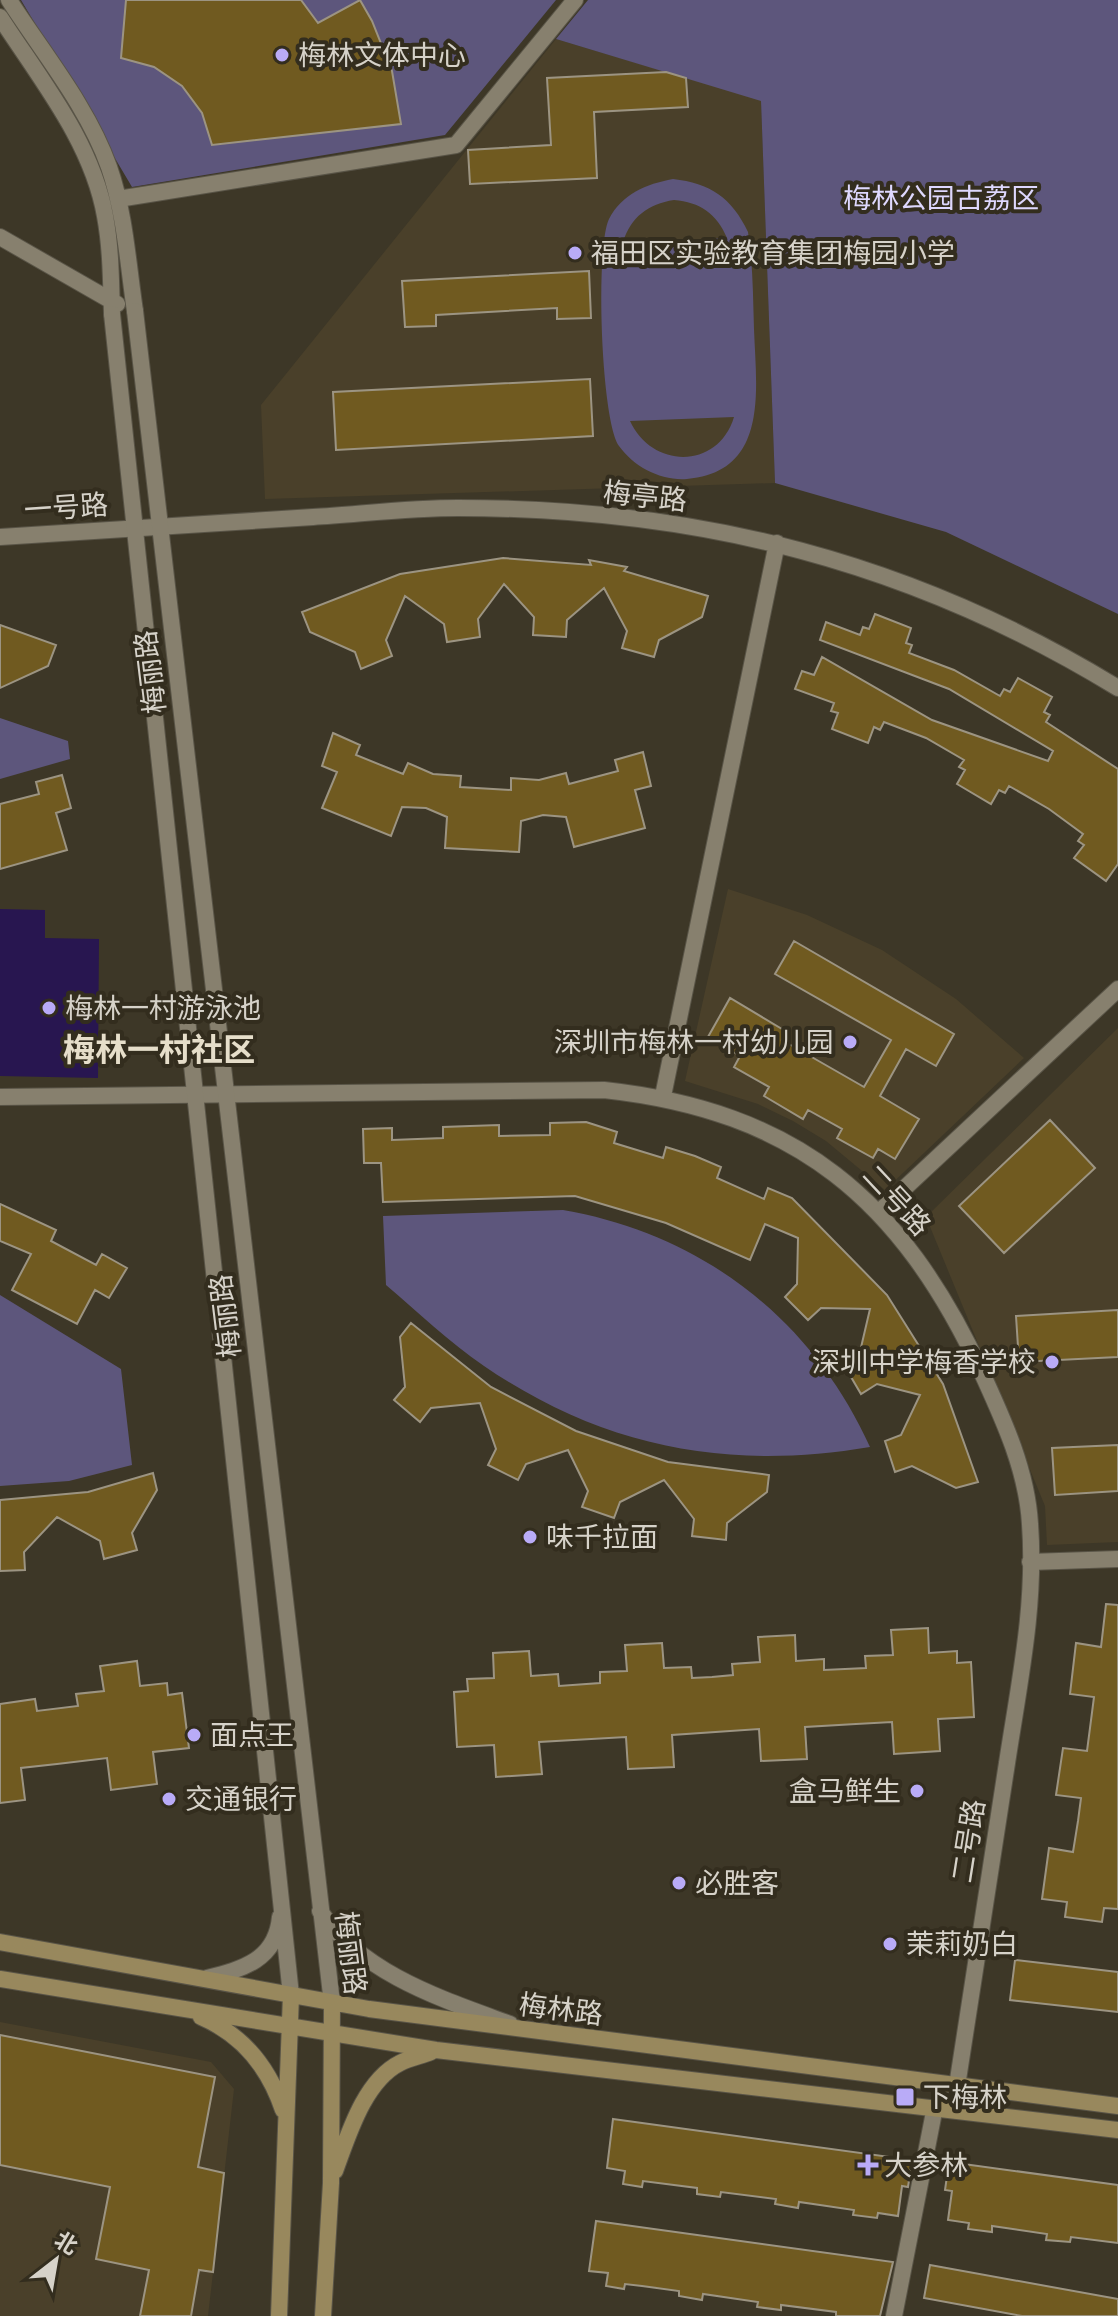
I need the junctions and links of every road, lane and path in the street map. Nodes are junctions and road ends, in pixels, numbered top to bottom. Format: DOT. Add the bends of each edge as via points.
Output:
graph roads {
  1 [pos="9,0"];
  2 [pos="575,0"];
  3 [pos="0,17"];
  4 [pos="118,199"];
  5 [pos="0,237"];
  6 [pos="112,308"];
  7 [pos="135,311"];
  8 [pos="160,527"];
  9 [pos="135,528"];
  10 [pos="0,537"];
  11 [pos="777,543"];
  12 [pos="1118,688"];
  13 [pos="1118,989"];
  14 [pos="196,1093"];
  15 [pos="225,1093"];
  16 [pos="663,1096"];
  17 [pos="0,1097"];
  18 [pos="879,1212"];
  19 [pos="1118,1559"];
  20 [pos="1030,1562"];
  21 [pos="281,1887"];
  22 [pos="319,1909"];
  23 [pos="0,1942"];
  24 [pos="207,1978"];
  25 [pos="0,1979"];
  26 [pos="291,1995"];
  27 [pos="162,2003"];
  28 [pos="332,2003"];
  29 [pos="291,2026"];
  30 [pos="534,2032"];
  31 [pos="334,2034"];
  32 [pos="436,2050"];
  33 [pos="957,2086"];
  34 [pos="1118,2106"];
  35 [pos="935,2107"];
  36 [pos="286,2121"];
  37 [pos="1118,2130"];
  38 [pos="331,2183"];
  39 [pos="279,2316"];
  40 [pos="323,2316"];
  41 [pos="894,2316"];
  1 -- 4 [label="street, 梅丽路" via="92,132"];
  2 -- 4 [label="street" via="456,145"];
  3 -- 6 [label="street, 梅丽路" via="59,108 94,175 106,217"];
  4 -- 7 [label="street, 梅丽路"];
  5 -- 6 [label="street"];
  6 -- 7 [label="street"];
  6 -- 9 [label="street, 梅丽路"];
  7 -- 8 [label="street, 梅丽路"];
  8 -- 9 [label="street, 梅亭路"];
  8 -- 11 [label="street, 梅亭路" via="458,508 673,524"];
  8 -- 15 [label="street, 梅丽路"];
  9 -- 10 [label="street, 一号路"];
  9 -- 14 [label="street, 梅丽路"];
  11 -- 12 [label="street, 梅亭路" via="872,570 965,605"];
  11 -- 16 [label="street"];
  13 -- 18 [label="street"];
  14 -- 15 [label="street, 二号路"];
  14 -- 17 [label="street, 二号路"];
  14 -- 21 [label="street, 梅丽路"];
  15 -- 16 [label="street, 二号路" via="604,1090"];
  15 -- 22 [label="street, 梅丽路"];
  16 -- 18 [label="street, 二号路" via="723,1112 780,1138 832,1171"];
  18 -- 20 [label="street, 二号路" via="924,1269 967,1340 1013,1441 1030,1523"];
  19 -- 20 [label="street"];
  20 -- 33 [label="street, 二号路" via="1029,1617"];
  21 -- 24 [label="street" via="280,1922 270,1949 245,1969"];
  21 -- 26 [label="street, 梅丽路"];
  22 -- 28 [label="street, 梅丽路"];
  22 -- 30 [label="street" via="350,1945 381,1967 432,1994"];
  23 -- 24 [label="main road, 梅林路"];
  24 -- 26 [label="main road, 梅林路"];
  25 -- 27 [label="main road, 梅林路"];
  26 -- 28 [label="main road, 梅林路"];
  26 -- 29 [label="main road, 梅丽路"];
  27 -- 29 [label="main road, 梅林路"];
  27 -- 36 [label="main road" via="216,2023 241,2041 261,2063"];
  28 -- 30 [label="main road, 梅林路"];
  28 -- 31 [label="main road, 梅丽路"];
  29 -- 31 [label="main road, 梅林路"];
  29 -- 36 [label="main road, 梅丽路"];
  30 -- 33 [label="main road, 梅林路"];
  31 -- 32 [label="main road, 梅林路"];
  31 -- 38 [label="main road, 梅丽路"];
  32 -- 35 [label="main road, 梅林路"];
  32 -- 38 [label="main road" via="400,2063 377,2085 350,2133"];
  33 -- 34 [label="main road, 梅林路"];
  35 -- 37 [label="main road, 梅林路"];
  35 -- 41 [label="street"];
  36 -- 39 [label="main road, 梅丽路"];
  38 -- 40 [label="main road, 梅丽路"];
}
